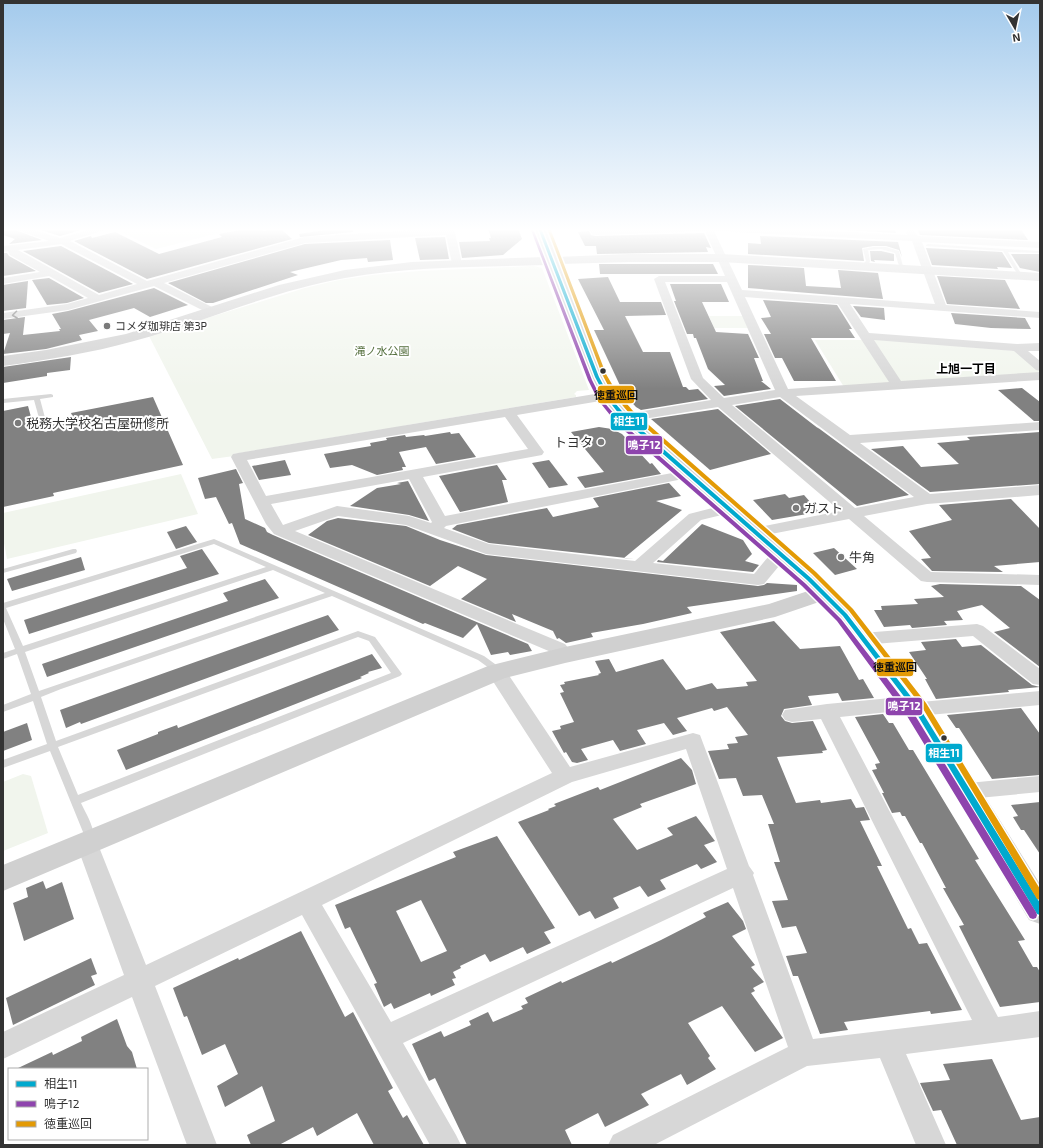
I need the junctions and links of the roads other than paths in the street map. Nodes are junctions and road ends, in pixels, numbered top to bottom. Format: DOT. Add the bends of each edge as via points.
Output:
graph roads {
  1 [pos="66,282"];
  2 [pos="140,282"];
  3 [pos="159,282"];
  4 [pos="312,282"];
  5 [pos="560,282"];
  6 [pos="660,282"];
  7 [pos="731,282"];
  8 [pos="932,282"];
  9 [pos="148,285"];
  10 [pos="737,293"];
  11 [pos="98,299"];
  12 [pos="842,300"];
  13 [pos="942,308"];
  14 [pos="197,311"];
  15 [pos="212,311"];
  16 [pos="1040,315"];
  17 [pos="3,316"];
  18 [pos="864,336"];
  19 [pos="1040,346"];
  20 [pos="1017,348"];
  21 [pos="3,361"];
  22 [pos="1040,368"];
  23 [pos="1040,376"];
  24 [pos="898,386"];
  25 [pos="782,393"];
  26 [pos="51,396"];
  27 [pos="607,396"];
  28 [pos="38,398"];
  29 [pos="3,401"];
  30 [pos="721,403"];
  31 [pos="509,413"];
  32 [pos="625,418"];
  33 [pos="1040,426"];
  34 [pos="45,429"];
  35 [pos="845,440"];
  36 [pos="414,474"];
  37 [pos="688,474"];
  38 [pos="1040,490"];
  39 [pos="927,499"];
  40 [pos="262,501"];
  41 [pos="728,509"];
  42 [pos="852,513"];
  43 [pos="438,526"];
  44 [pos="280,531"];
  45 [pos="755,532"];
  46 [pos="73,551"];
  47 [pos="782,554"];
  48 [pos="274,567"];
  49 [pos="638,567"];
  50 [pos="3,571"];
  51 [pos="1040,580"];
  52 [pos="333,593"];
  53 [pos="823,593"];
  54 [pos="3,608"];
  55 [pos="862,639"];
  56 [pos="20,650"];
  57 [pos="565,655"];
  58 [pos="3,656"];
  59 [pos="497,672"];
  60 [pos="1040,679"];
  61 [pos="36,696"];
  62 [pos="1040,698"];
  63 [pos="915,706"];
  64 [pos="3,709"];
  65 [pos="827,711"];
  66 [pos="792,715"];
  67 [pos="53,746"];
  68 [pos="3,764"];
  69 [pos="565,776"];
  70 [pos="1040,784"];
  71 [pos="968,791"];
  72 [pos="75,801"];
  73 [pos="87,843"];
  74 [pos="742,873"];
  75 [pos="3,878"];
  76 [pos="1036,897"];
  77 [pos="307,901"];
  78 [pos="139,980"];
  79 [pos="1040,1024"];
  80 [pos="991,1030"];
  81 [pos="385,1038"];
  82 [pos="888,1044"];
  83 [pos="3,1046"];
  84 [pos="804,1053"];
  85 [pos="202,1145"];
  86 [pos="446,1145"];
  87 [pos="623,1145"];
  88 [pos="931,1145"];
  1 -- 11 [label="street"];
  2 -- 9 [label="street"];
  3 -- 9 [label="street"];
  4 -- 15 [label="street"];
  5 -- 27 [label="street" via="597,377"];
  6 -- 30 [label="street" via="697,379"];
  7 -- 10 [label="street"];
  8 -- 13 [label="street"];
  9 -- 11 [label="street"];
  9 -- 14 [label="street"];
  9 -- 15 [label="street"];
  10 -- 12 [label="street"];
  10 -- 25 [label="street"];
  11 -- 17 [label="street, one-way" via="68,307"];
  12 -- 13 [label="street"];
  12 -- 18 [label="street"];
  13 -- 16 [label="street"];
  15 -- 21 [label="street" via="129,338 46,356"];
  18 -- 20 [label="street"];
  18 -- 24 [label="street"];
  19 -- 20 [label="street"];
  20 -- 22 [label="street"];
  23 -- 24 [label="street"];
  24 -- 25 [label="street"];
  25 -- 30 [label="street"];
  25 -- 35 [label="street"];
  26 -- 28 [label="lane"];
  27 -- 31 [label="street"];
  27 -- 32 [label="street"];
  28 -- 29 [label="lane"];
  28 -- 34 [label="lane"];
  30 -- 32 [label="street"];
  30 -- 42 [label="street"];
  31 -- 36 [label="street" via="537,452"];
  31 -- 40 [label="street" via="238,457"];
  32 -- 37 [label="street"];
  33 -- 35 [label="street"];
  35 -- 39 [label="street"];
  36 -- 40 [label="street"];
  36 -- 43 [label="street"];
  37 -- 41 [label="street"];
  37 -- 43 [label="street"];
  38 -- 39 [label="street"];
  39 -- 42 [label="street"];
  40 -- 44 [label="street"];
  41 -- 45 [label="street"];
  41 -- 49 [label="street" via="695,517"];
  42 -- 45 [label="street"];
  42 -- 51 [label="street" via="927,576"];
  43 -- 44 [label="street" via="337,511"];
  43 -- 49 [label="street" via="486,549"];
  44 -- 57 [label="street" via="558,648"];
  45 -- 47 [label="street"];
  46 -- 50 [label="lane"];
  47 -- 49 [label="street" via="758,580"];
  47 -- 53 [label="street"];
  48 -- 52 [label="lane"];
  48 -- 54 [label="lane" via="214,541"];
  48 -- 56 [label="lane"];
  52 -- 59 [label="lane" via="481,658"];
  52 -- 61 [label="lane"];
  53 -- 55 [label="street"];
  53 -- 57 [label="street" via="775,610"];
  54 -- 56 [label="lane"];
  55 -- 60 [label="street" via="977,630"];
  55 -- 63 [label="street"];
  56 -- 58 [label="lane"];
  56 -- 61 [label="lane"];
  57 -- 59 [label="street"];
  59 -- 69 [label="street"];
  59 -- 73 [label="street"];
  61 -- 64 [label="lane"];
  61 -- 67 [label="lane"];
  62 -- 63 [label="street"];
  63 -- 65 [label="street"];
  63 -- 71 [label="street"];
  65 -- 66 [label="street"];
  65 -- 80 [label="street"];
  67 -- 68 [label="lane"];
  67 -- 72 [label="lane"];
  67 -- 72 [label="lane" via="358,634 372,639 397,674"];
  69 -- 74 [label="street" via="693,740"];
  69 -- 77 [label="street"];
  70 -- 71 [label="street"];
  71 -- 76 [label="street"];
  72 -- 73 [label="lane" via="88,832"];
  73 -- 75 [label="street"];
  73 -- 78 [label="street"];
  74 -- 81 [label="street"];
  74 -- 84 [label="street"];
  77 -- 78 [label="street"];
  77 -- 81 [label="street"];
  78 -- 83 [label="street"];
  78 -- 85 [label="street"];
  79 -- 80 [label="street"];
  80 -- 82 [label="street"];
  81 -- 86 [label="street"];
  82 -- 84 [label="street"];
  82 -- 88 [label="street"];
  84 -- 87 [label="street"];
}
